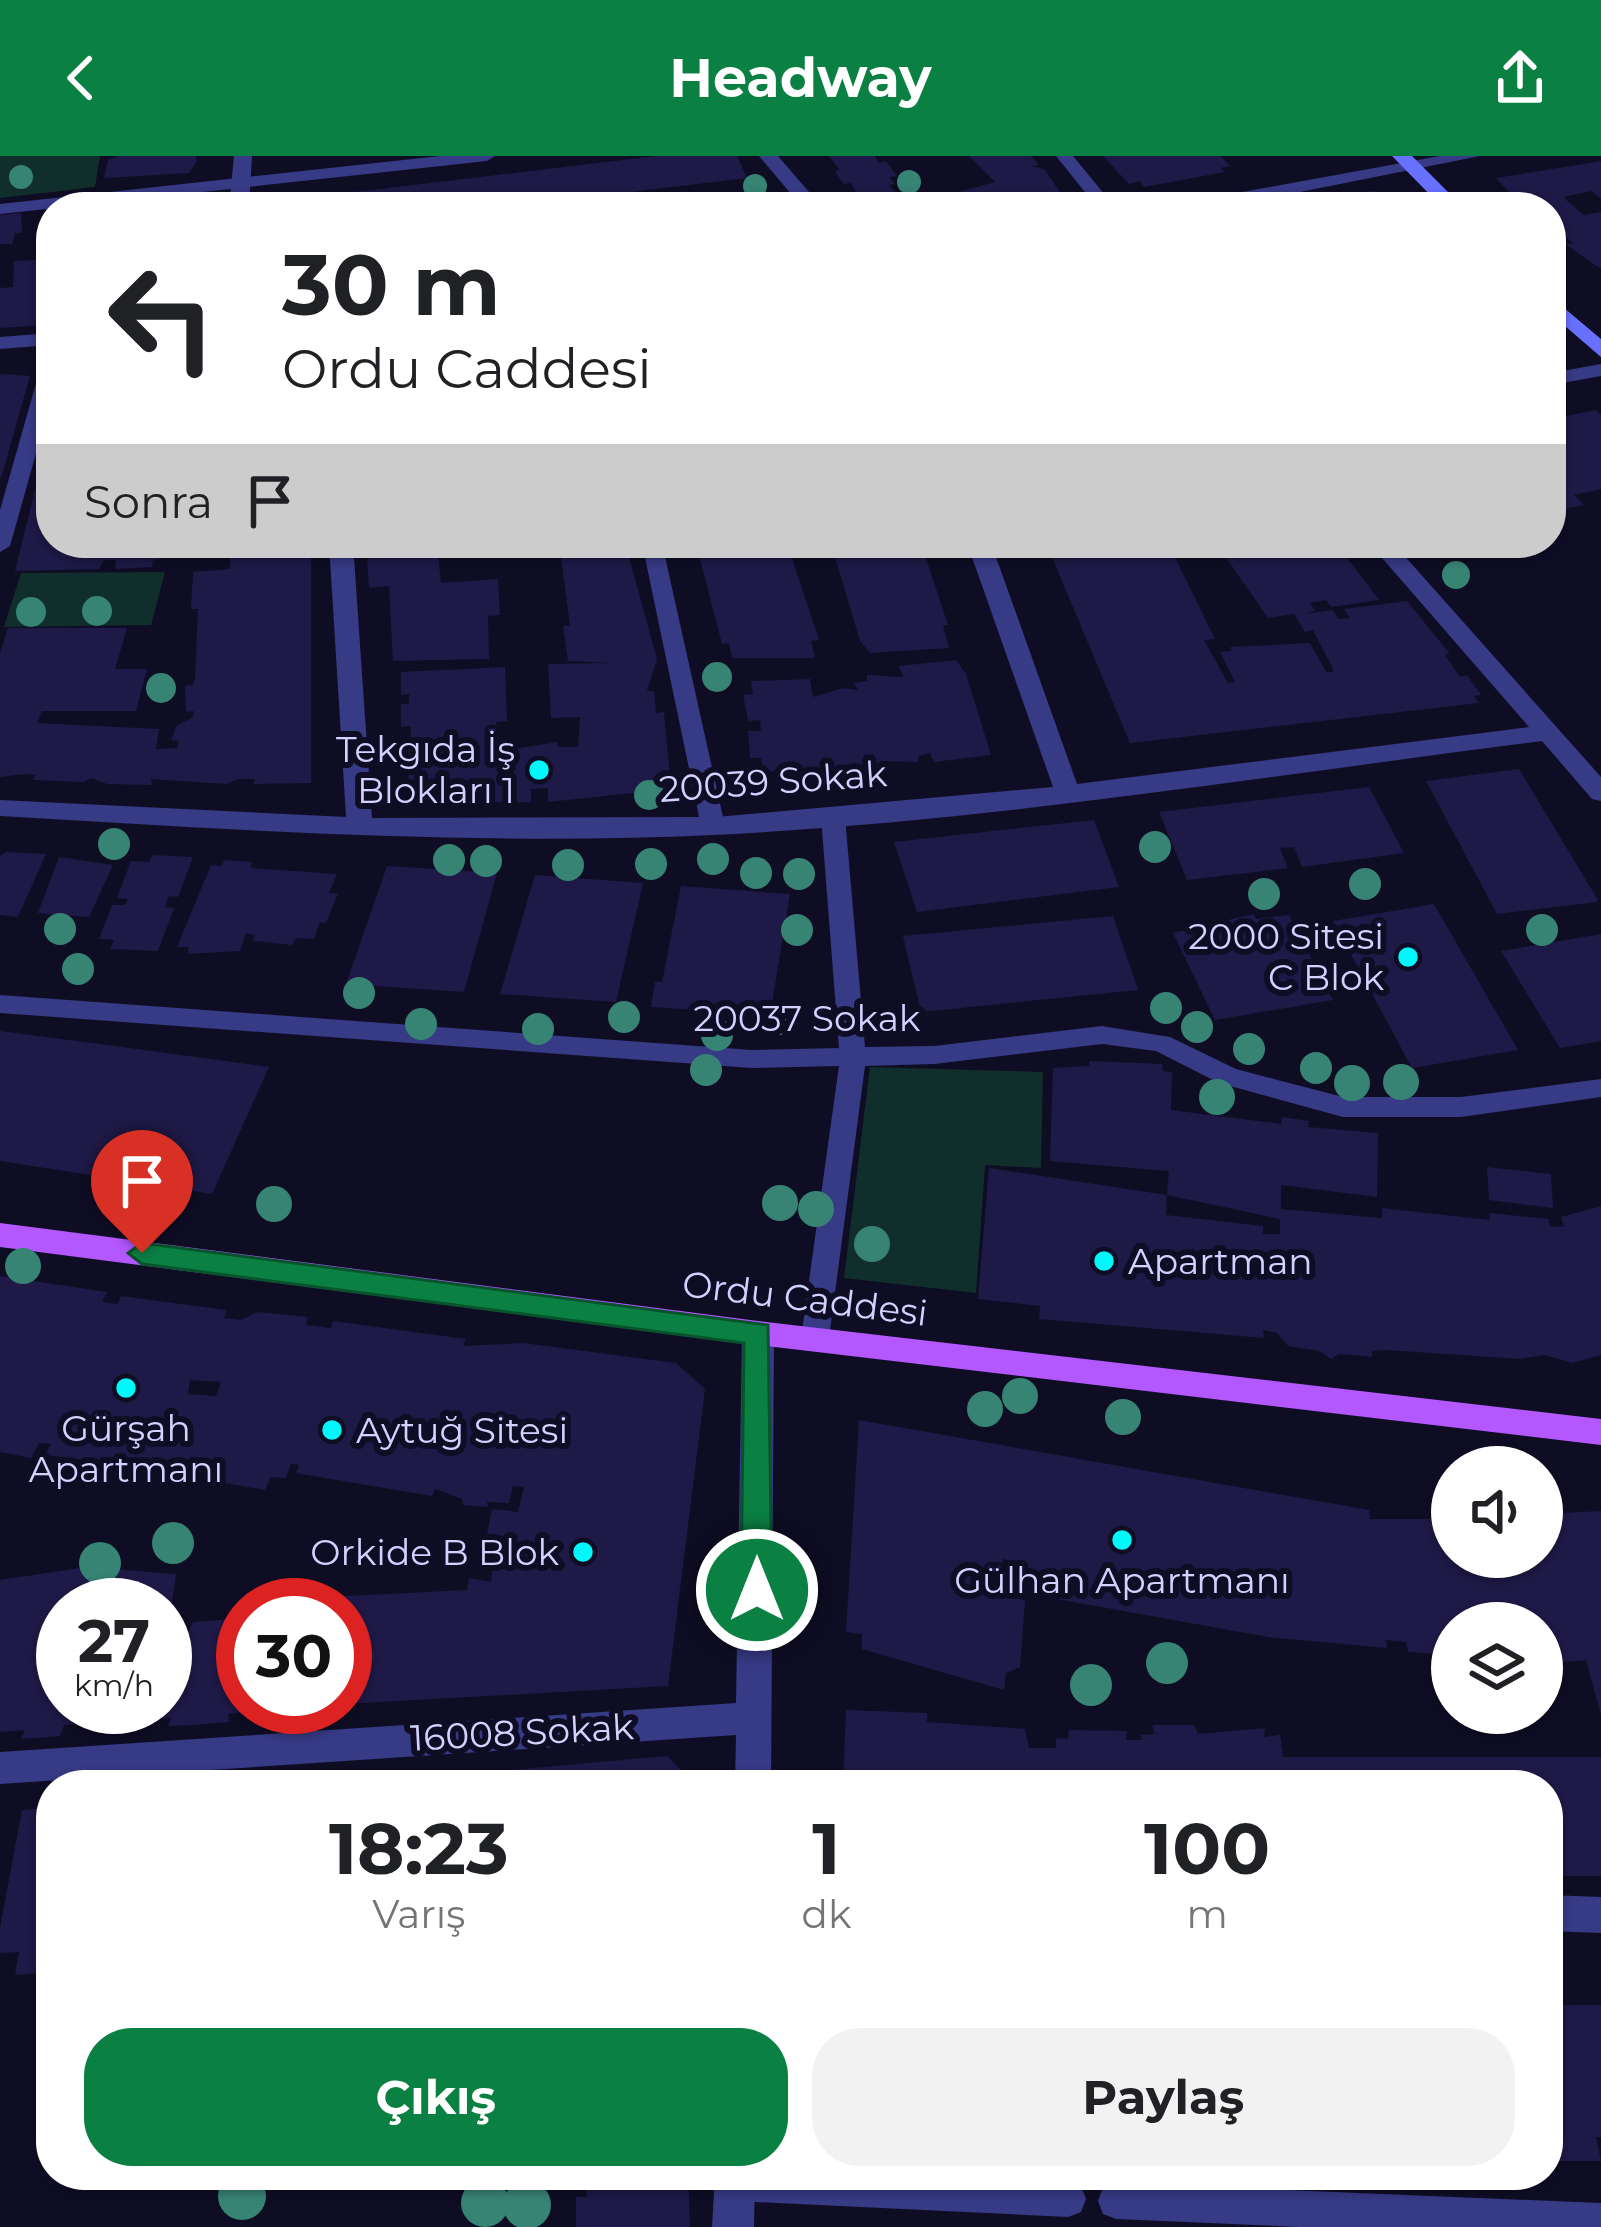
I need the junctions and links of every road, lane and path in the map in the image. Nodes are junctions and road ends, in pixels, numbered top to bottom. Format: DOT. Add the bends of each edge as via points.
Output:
graph roads {
  1 [pos="243,156"];
  2 [pos="487,156"];
  3 [pos="768,156"];
  4 [pos="1064,156"];
  5 [pos="1471,156"];
  6 [pos="1406,161"];
  7 [pos="238,183"];
  8 [pos="152,192"];
  9 [pos="238,192"];
  10 [pos="799,192"];
  11 [pos="1094,192"];
  12 [pos="1262,192"];
  13 [pos="1438,192"];
  14 [pos="36,204"];
  15 [pos="0,208"];
  16 [pos="1566,318"];
  17 [pos="36,340"];
  18 [pos="0,343"];
  19 [pos="1601,352"];
  20 [pos="1601,370"];
  21 [pos="1566,376"];
  22 [pos="36,419"];
  23 [pos="0,545"];
  24 [pos="341,558"];
  25 [pos="655,558"];
  26 [pos="985,558"];
  27 [pos="1395,558"];
  28 [pos="1546,733"];
  29 [pos="1066,791"];
  30 [pos="1601,794"];
  31 [pos="0,808"];
  32 [pos="833,817"];
  33 [pos="713,826"];
  34 [pos="360,828"];
  35 [pos="0,1004"];
  36 [pos="854,1059"];
  37 [pos="1601,1088"];
  38 [pos="0,1235"];
  39 [pos="758,1333"];
  40 [pos="815,1338"];
  41 [pos="1601,1432"];
  42 [pos="756,1718"];
  43 [pos="0,1768"];
  44 [pos="754,1770"];
  45 [pos="1563,1914"];
  46 [pos="1601,1915"];
  47 [pos="735,2190"];
  48 [pos="918,2190"];
  49 [pos="1068,2199"];
  50 [pos="1116,2201"];
  51 [pos="1353,2217"];
  52 [pos="1601,2221"];
  53 [pos="733,2227"];
  1 -- 7 [label="street"];
  2 -- 7 [label="lane"];
  3 -- 10 [label="street"];
  4 -- 11 [label="lane"];
  5 -- 6 [label="street"];
  6 -- 12 [label="street"];
  6 -- 13 [label="main road"];
  7 -- 8 [label="lane"];
  7 -- 9 [label="street"];
  14 -- 15 [label="lane"];
  16 -- 19 [label="main road"];
  17 -- 18 [label="street"];
  20 -- 21 [label="lane"];
  22 -- 23 [label="lane"];
  24 -- 34 [label="street"];
  25 -- 33 [label="lane"];
  26 -- 29 [label="street"];
  27 -- 28 [label="street"];
  28 -- 29 [label="street, 20039 Sokak"];
  28 -- 30 [label="street"];
  29 -- 32 [label="street, 20039 Sokak"];
  31 -- 34 [label="street, 20039 Sokak"];
  32 -- 33 [label="street, 20039 Sokak"];
  32 -- 36 [label="lane"];
  33 -- 34 [label="street, 20039 Sokak"];
  35 -- 36 [label="lane, 20037 Sokak" via="752,1059"];
  36 -- 37 [label="lane, 20037 Sokak" via="1102,1035 1162,1043 1228,1076 1343,1107 1461,1107"];
  36 -- 40 [label="lane"];
  38 -- 39 [label="main road, Ordu Caddesi"];
  39 -- 40 [label="main road, Ordu Caddesi"];
  39 -- 42 [label="street"];
  40 -- 41 [label="main road, Ordu Caddesi"];
  42 -- 43 [label="street, 16008 Sokak"];
  42 -- 44 [label="street"];
  45 -- 46 [label="street"];
  47 -- 53 [label="street"];
  48 -- 49 [label="lane"];
  50 -- 51 [label="lane"];
  51 -- 52 [label="lane"];
}
